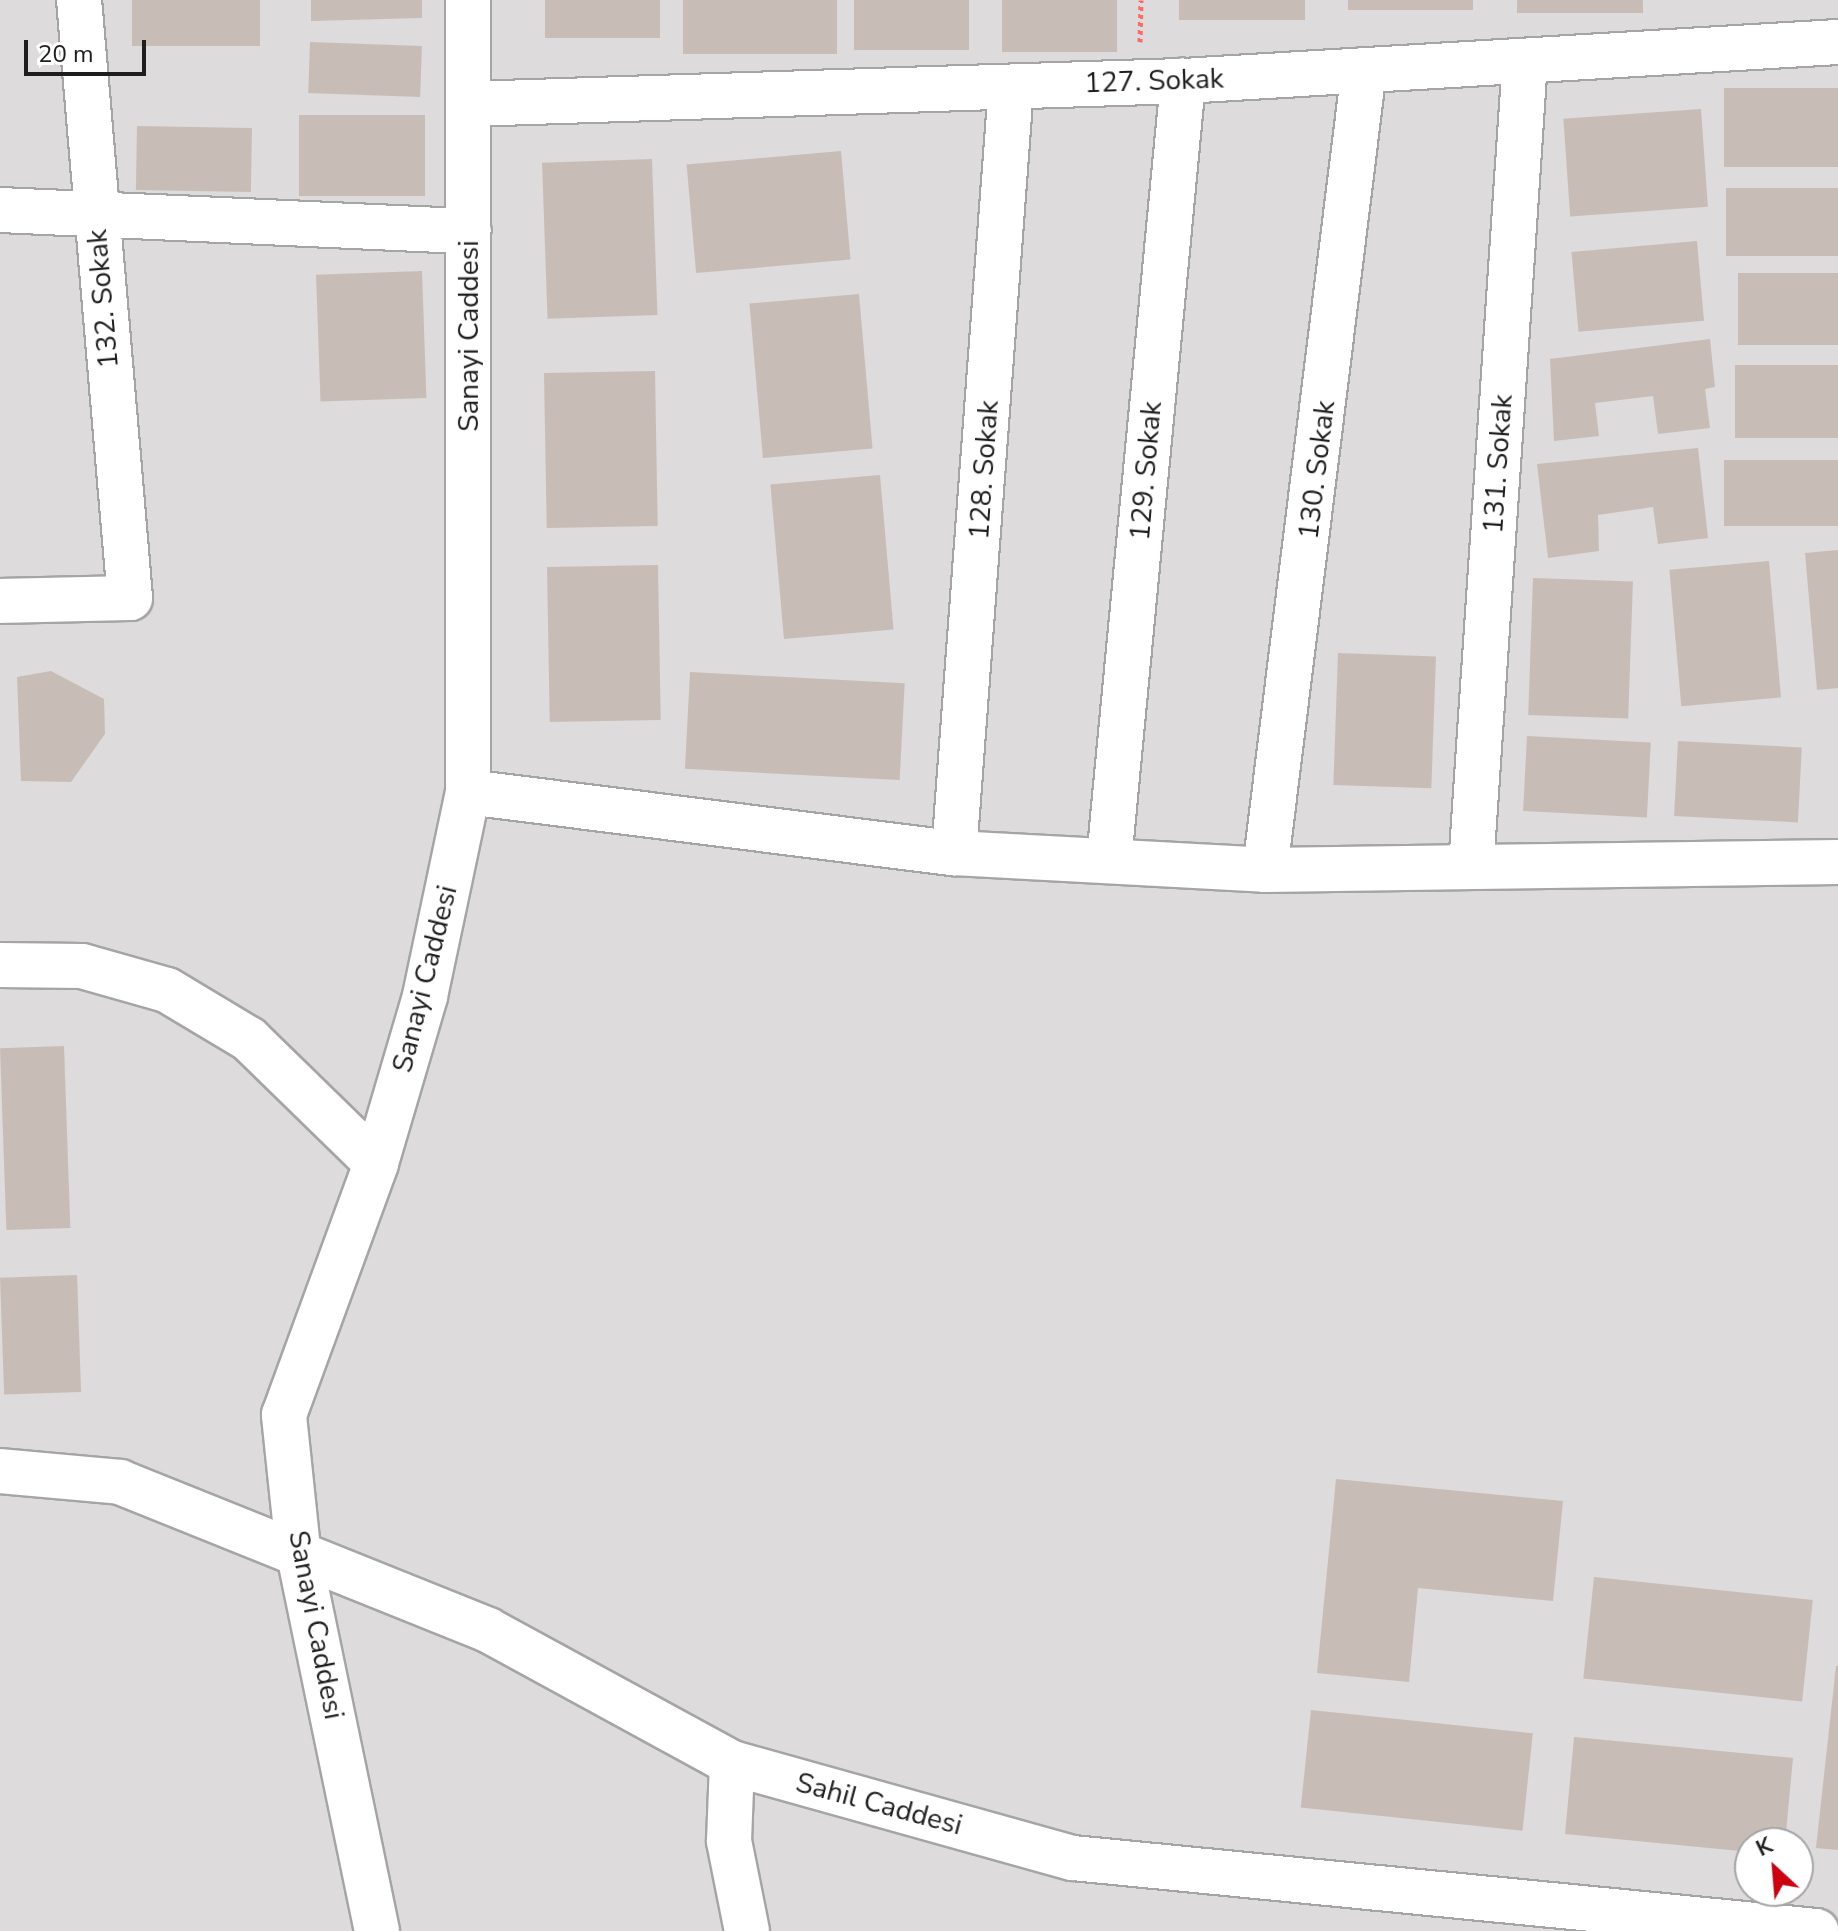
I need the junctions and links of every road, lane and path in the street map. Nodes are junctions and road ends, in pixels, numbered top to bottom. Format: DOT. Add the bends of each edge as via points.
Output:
graph roads {
  1 [pos="79,0"];
  2 [pos="468,0"];
  3 [pos="1838,42"];
  4 [pos="1525,61"];
  5 [pos="1364,70"];
  6 [pos="1183,81"];
  7 [pos="1011,87"];
  8 [pos="469,104"];
  9 [pos="0,210"];
  10 [pos="95,212"];
  11 [pos="469,231"];
  12 [pos="0,601"];
  13 [pos="468,792"];
  14 [pos="954,853"];
  15 [pos="1109,860"];
  16 [pos="1838,862"];
  17 [pos="1471,867"];
  18 [pos="1265,870"];
  19 [pos="0,965"];
  20 [pos="376,1163"];
  21 [pos="0,1471"];
  22 [pos="298,1549"];
  23 [pos="732,1763"];
  24 [pos="377,1931"];
  25 [pos="747,1931"];
  26 [pos="1816,1931"];
  1 -- 10 [label="street, 132. Sokak"];
  2 -- 8 [label="street, Sanayi Caddesi"];
  3 -- 4 [label="street, 127. Sokak"];
  4 -- 5 [label="street, 127. Sokak"];
  4 -- 17 [label="street, 131. Sokak"];
  5 -- 6 [label="street, 127. Sokak"];
  5 -- 18 [label="street, 130. Sokak"];
  6 -- 7 [label="street, 127. Sokak"];
  6 -- 15 [label="street, 129. Sokak"];
  7 -- 8 [label="street, 127. Sokak"];
  7 -- 14 [label="street, 128. Sokak"];
  8 -- 11 [label="street, Sanayi Caddesi"];
  9 -- 10 [label="street"];
  10 -- 11 [label="street"];
  10 -- 12 [label="street, 132. Sokak" via="130,598"];
  11 -- 13 [label="street, Sanayi Caddesi"];
  13 -- 14 [label="street"];
  13 -- 20 [label="street, Sanayi Caddesi" via="425,996"];
  14 -- 15 [label="street"];
  15 -- 18 [label="street"];
  16 -- 17 [label="street"];
  17 -- 18 [label="street"];
  19 -- 20 [label="street" via="82,966 167,990 249,1039"];
  20 -- 22 [label="street, Sanayi Caddesi" via="284,1415"];
  21 -- 22 [label="street, Sahil Caddesi" via="120,1482"];
  22 -- 23 [label="street, Sahil Caddesi" via="488,1630"];
  22 -- 24 [label="street, Sanayi Caddesi"];
  23 -- 25 [label="street" via="729,1841"];
  23 -- 26 [label="street, Sahil Caddesi" via="1073,1858"];
}
